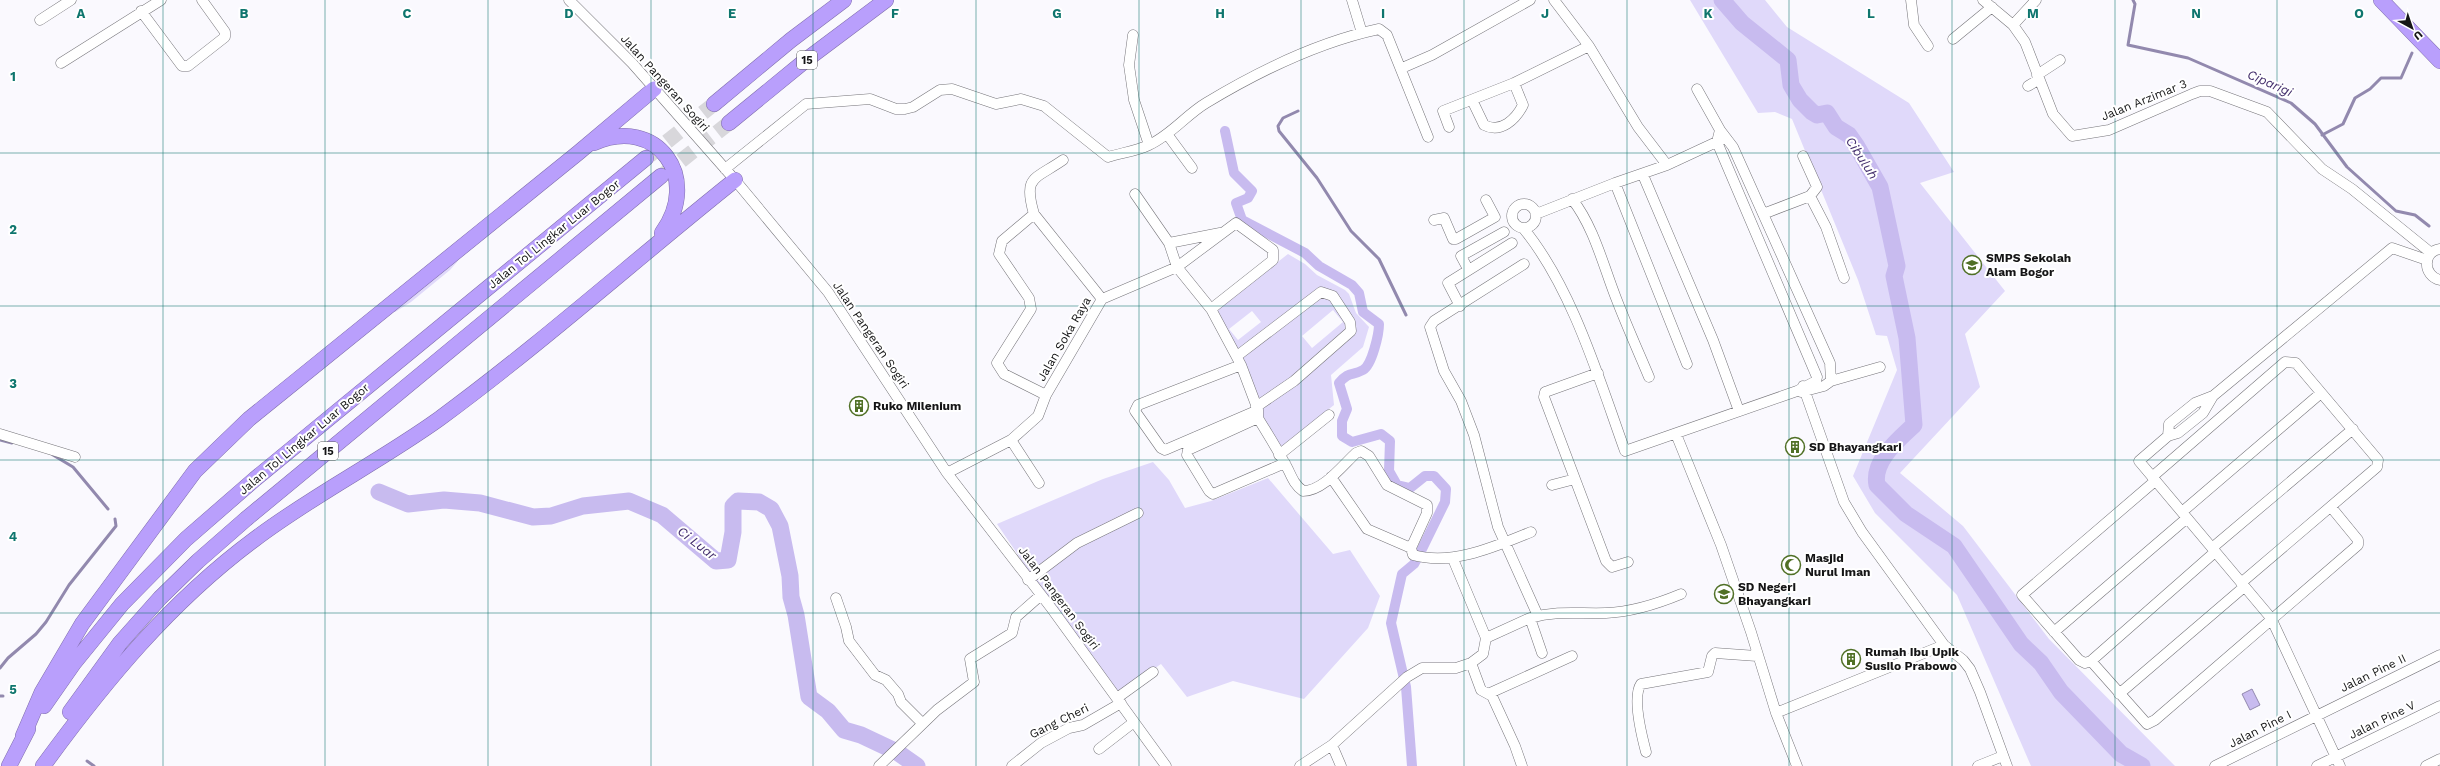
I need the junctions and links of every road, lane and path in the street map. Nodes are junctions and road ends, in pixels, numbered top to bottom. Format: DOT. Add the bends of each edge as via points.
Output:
graph roads {
  1 [pos="71,0"];
  2 [pos="161,0"];
  3 [pos="202,0"];
  4 [pos="569,0"];
  5 [pos="844,0"];
  6 [pos="886,0"];
  7 [pos="1352,0"];
  8 [pos="1530,0"];
  9 [pos="1554,0"];
  10 [pos="1911,0"];
  11 [pos="1983,0"];
  12 [pos="2036,0"];
  13 [pos="2381,0"];
  14 [pos="1992,7"];
  15 [pos="140,11"];
  16 [pos="40,20"];
  17 [pos="2012,25"];
  18 [pos="1362,33"];
  19 [pos="1133,35"];
  20 [pos="1953,39"];
  21 [pos="1589,46"];
  22 [pos="1928,46"];
  23 [pos="2060,60"];
  24 [pos="2440,61"];
  25 [pos="61,63"];
  26 [pos="1402,68"];
  27 [pos="2037,78"];
  28 [pos="1514,83"];
  29 [pos="2028,86"];
  30 [pos="654,89"];
  31 [pos="1697,89"];
  32 [pos="1472,100"];
  33 [pos="714,104"];
  34 [pos="729,122"];
  35 [pos="1449,127"];
  36 [pos="1720,130"];
  37 [pos="1167,134"];
  38 [pos="1428,137"];
  39 [pos="1728,138"];
  40 [pos="1717,142"];
  41 [pos="1149,145"];
  42 [pos="578,153"];
  43 [pos="1803,156"];
  44 [pos="646,158"];
  45 [pos="1063,160"];
  46 [pos="1667,165"];
  47 [pos="1192,168"];
  48 [pos="730,174"];
  49 [pos="1643,175"];
  50 [pos="662,176"];
  51 [pos="1615,183"];
  52 [pos="1135,194"];
  53 [pos="1810,196"];
  54 [pos="1572,199"];
  55 [pos="1486,200"];
  56 [pos="1034,214"];
  57 [pos="1536,214"];
  58 [pos="1763,214"];
  59 [pos="1434,220"];
  60 [pos="1523,228"];
  61 [pos="1504,232"];
  62 [pos="1222,233"];
  63 [pos="1460,237"];
  64 [pos="1169,243"];
  65 [pos="1512,243"];
  66 [pos="653,245"];
  67 [pos="1469,250"];
  68 [pos="2433,254"];
  69 [pos="1524,264"];
  70 [pos="1177,267"];
  71 [pos="1468,269"];
  72 [pos="1844,278"];
  73 [pos="2440,280"];
  74 [pos="1102,299"];
  75 [pos="1460,306"];
  76 [pos="1211,309"];
  77 [pos="1239,360"];
  78 [pos="1687,364"];
  79 [pos="1880,367"];
  80 [pos="1598,373"];
  81 [pos="1649,377"];
  82 [pos="1831,381"];
  83 [pos="1802,390"];
  84 [pos="2321,393"];
  85 [pos="1046,395"];
  86 [pos="1739,410"];
  87 [pos="1257,412"];
  88 [pos="1329,415"];
  89 [pos="2353,430"];
  90 [pos="0,434"];
  91 [pos="1676,434"];
  92 [pos="1011,440"];
  93 [pos="75,457"];
  94 [pos="1282,459"];
  95 [pos="947,473"];
  96 [pos="1331,477"];
  97 [pos="1575,479"];
  98 [pos="2153,479"];
  99 [pos="1039,483"];
  100 [pos="1552,485"];
  101 [pos="2331,507"];
  102 [pos="1138,513"];
  103 [pos="2184,515"];
  104 [pos="1530,532"];
  105 [pos="1504,543"];
  106 [pos="2213,550"];
  107 [pos="1412,552"];
  108 [pos="1453,559"];
  109 [pos="1628,562"];
  110 [pos="1028,580"];
  111 [pos="2243,585"];
  112 [pos="1681,594"];
  113 [pos="1041,595"];
  114 [pos="836,598"];
  115 [pos="1534,617"];
  116 [pos="2271,618"];
  117 [pos="2054,632"];
  118 [pos="1486,638"];
  119 [pos="1944,645"];
  120 [pos="1542,653"];
  121 [pos="2440,655"];
  122 [pos="1572,656"];
  123 [pos="1757,656"];
  124 [pos="2091,661"];
  125 [pos="1470,663"];
  126 [pos="1154,672"];
  127 [pos="1490,693"];
  128 [pos="2119,694"];
  129 [pos="1119,700"];
  130 [pos="2440,706"];
  131 [pos="1776,713"];
  132 [pos="2316,715"];
  133 [pos="1134,722"];
  134 [pos="922,723"];
  135 [pos="23,736"];
  136 [pos="1332,745"];
  137 [pos="1099,749"];
  138 [pos="1646,752"];
  139 [pos="2003,756"];
  140 [pos="2440,759"];
  141 [pos="2338,761"];
  142 [pos="883,762"];
  143 [pos="9,766"];
  144 [pos="37,766"];
  145 [pos="43,766"];
  146 [pos="1012,766"];
  147 [pos="1166,766"];
  148 [pos="1300,766"];
  149 [pos="1341,766"];
  150 [pos="1522,766"];
  151 [pos="1797,766"];
  152 [pos="1978,766"];
  153 [pos="2007,766"];
  154 [pos="2215,766"];
  155 [pos="2317,766"];
  156 [pos="2426,766"];
  1 -- 16 [label="street"];
  2 -- 15 [label="street"];
  3 -- 15 [label="street" via="225,32 225,37 188,66 182,66"];
  4 -- 30 [label="street, Jalan Pangeran Sogiri"];
  5 -- 33 [label="highway, 15"];
  6 -- 34 [label="highway, 15"];
  7 -- 18 [label="street"];
  8 -- 26 [label="street" via="1432,55"];
  9 -- 21 [label="street"];
  10 -- 22 [label="street" via="1914,25"];
  11 -- 14 [label="street, Jalan Arzimar 3"];
  12 -- 17 [label="street"];
  13 -- 24 [label="highway"];
  14 -- 17 [label="street, Jalan Arzimar 3"];
  14 -- 20 [label="street"];
  15 -- 25 [label="street"];
  17 -- 27 [label="street, Jalan Arzimar 3" via="2025,42"];
  18 -- 26 [label="street" via="1379,29 1387,35"];
  18 -- 37 [label="street" via="1298,55 1206,103"];
  19 -- 41 [label="street" via="1129,65 1134,100"];
  21 -- 28 [label="street"];
  21 -- 46 [label="street" via="1638,127"];
  23 -- 27 [label="street"];
  26 -- 38 [label="street"];
  27 -- 29 [label="street"];
  27 -- 68 [label="street, Jalan Arzimar 3" via="2053,114 2072,136 2109,130 2200,91 2210,91 2267,112 2322,169 2352,189"];
  28 -- 32 [label="street"];
  28 -- 32 [label="street" via="1523,104 1517,118 1501,127 1484,125"];
  30 -- 42 [label="highway"];
  30 -- 48 [label="street, Jalan Pangeran Sogiri"];
  31 -- 36 [label="street"];
  32 -- 35 [label="street" via="1443,111"];
  36 -- 39 [label="street"];
  36 -- 40 [label="street"];
  37 -- 41 [label="street"];
  37 -- 47 [label="street"];
  39 -- 40 [label="street"];
  39 -- 58 [label="street"];
  40 -- 46 [label="street"];
  40 -- 83 [label="street" via="1815,371 1817,380"];
  41 -- 48 [label="street" via="1108,157 1044,106 1021,99 996,104 952,88 940,90 913,107 905,109 896,109 870,99 806,104"];
  42 -- 66 [label="highway" via="611,137 627,136 657,147 668,158 678,188 677,206 670,222"];
  42 -- 135 [label="highway" via="249,419 195,471 82,624 42,692"];
  43 -- 53 [label="street" via="1817,187"];
  44 -- 135 [label="highway, Jalan Tol Lingkar Luar Bogor / 15" via="255,479 186,539 122,604 74,663"];
  45 -- 56 [label="street" via="1030,182 1028,191"];
  46 -- 49 [label="street"];
  48 -- 66 [label="highway"];
  48 -- 95 [label="street, Jalan Pangeran Sogiri" via="828,292"];
  49 -- 51 [label="street"];
  49 -- 86 [label="street"];
  50 -- 144 [label="highway, Jalan Tol Lingkar Luar Bogor / 15" via="198,561 120,643 56,734"];
  51 -- 54 [label="street"];
  51 -- 78 [label="street"];
  52 -- 64 [label="street"];
  53 -- 58 [label="street"];
  53 -- 72 [label="street" via="1826,227"];
  54 -- 57 [label="street"];
  54 -- 81 [label="street" via="1601,254 1616,298"];
  55 -- 63 [label="street" via="1495,217"];
  56 -- 74 [label="street"];
  56 -- 85 [label="street" via="1002,241 999,254 1030,298 1030,309 997,364 1004,374"];
  57 -- 60 [label="street" via="1533,224"];
  57 -- 60 [label="street" via="1528,204 1519,204 1515,207 1512,211 1512,220"];
  58 -- 82 [label="street" via="1830,363"];
  59 -- 63 [label="street" via="1444,218 1453,239"];
  60 -- 80 [label="street" via="1545,257"];
  61 -- 67 [label="street"];
  62 -- 64 [label="street"];
  62 -- 70 [label="street, Jalan Soka Raya"];
  62 -- 76 [label="street" via="1236,223 1273,250 1274,255 1267,265"];
  63 -- 67 [label="street"];
  64 -- 70 [label="street"];
  65 -- 71 [label="street" via="1476,267"];
  66 -- 145 [label="highway" via="496,376 437,420 303,504 206,578 174,606 131,653 89,703"];
  67 -- 71 [label="street" via="1461,256"];
  68 -- 73 [label="street" via="2427,271 2434,279"];
  68 -- 98 [label="street" via="2392,248 2213,396 2195,403 2169,424 2168,436 2139,462"];
  69 -- 75 [label="street"];
  70 -- 74 [label="street, Jalan Soka Raya"];
  70 -- 76 [label="street"];
  71 -- 75 [label="street" via="1448,283"];
  74 -- 85 [label="street, Jalan Soka Raya"];
  75 -- 105 [label="street" via="1434,321 1430,327 1444,371 1461,401 1474,435"];
  76 -- 77 [label="street"];
  77 -- 87 [label="street"];
  77 -- 87 [label="street" via="1138,405 1135,411 1161,448 1166,450"];
  77 -- 87 [label="street" via="1321,292 1334,296 1350,322 1351,331"];
  79 -- 82 [label="street"];
  80 -- 91 [label="street" via="1625,451"];
  80 -- 97 [label="street" via="1548,391 1545,395"];
  82 -- 83 [label="street" via="1824,386"];
  83 -- 86 [label="street"];
  83 -- 119 [label="street" via="1844,502 1862,532"];
  84 -- 89 [label="street"];
  84 -- 98 [label="street" via="2296,363 2285,362"];
  84 -- 103 [label="street"];
  85 -- 92 [label="street, Jalan Soka Raya" via="1038,416"];
  86 -- 91 [label="street"];
  87 -- 94 [label="street"];
  87 -- 94 [label="street" via="1188,450 1188,455 1213,494"];
  88 -- 94 [label="street"];
  89 -- 101 [label="street" via="2379,463"];
  89 -- 106 [label="street"];
  90 -- 93 [label="street"];
  91 -- 123 [label="street" via="1721,545"];
  92 -- 95 [label="street, Jalan Soka Raya"];
  92 -- 99 [label="street"];
  94 -- 96 [label="street" via="1290,476 1303,491 1313,490"];
  95 -- 110 [label="street, Jalan Pangeran Sogiri"];
  96 -- 107 [label="street" via="1367,529"];
  96 -- 107 [label="street" via="1356,452 1363,451 1369,456 1386,485 1425,503 1426,513"];
  97 -- 100 [label="street"];
  97 -- 109 [label="street" via="1608,565"];
  98 -- 103 [label="street"];
  98 -- 117 [label="street" via="2022,596"];
  101 -- 111 [label="street"];
  101 -- 116 [label="street" via="2358,540 2358,545"];
  102 -- 110 [label="street" via="1077,543"];
  103 -- 106 [label="street"];
  103 -- 117 [label="street"];
  104 -- 105 [label="street"];
  105 -- 108 [label="street"];
  105 -- 115 [label="street"];
  106 -- 111 [label="street"];
  106 -- 124 [label="street"];
  107 -- 108 [label="street" via="1427,559"];
  108 -- 118 [label="street"];
  110 -- 113 [label="street, Jalan Pangeran Sogiri"];
  111 -- 116 [label="street"];
  111 -- 128 [label="street"];
  112 -- 115 [label="street" via="1634,610 1606,613 1573,611"];
  113 -- 129 [label="street, Jalan Pangeran Sogiri"];
  113 -- 134 [label="street" via="1016,618 1012,633 970,659 974,678 970,686"];
  114 -- 134 [label="street" via="849,642 875,675 886,680 898,694 901,702"];
  115 -- 118 [label="street"];
  115 -- 120 [label="street"];
  116 -- 128 [label="street" via="2150,723 2144,721"];
  116 -- 132 [label="street"];
  117 -- 124 [label="street" via="2078,660 2085,663"];
  118 -- 125 [label="street" via="1483,654"];
  119 -- 131 [label="street"];
  119 -- 139 [label="street" via="1970,669"];
  121 -- 132 [label="street, Jalan Pine II"];
  122 -- 127 [label="street"];
  123 -- 131 [label="street"];
  123 -- 138 [label="street" via="1715,654 1712,656 1708,672 1641,684 1638,696 1640,725"];
  124 -- 128 [label="street"];
  125 -- 127 [label="street" via="1482,690 1485,694"];
  125 -- 136 [label="street" via="1456,668 1422,668 1403,680"];
  126 -- 129 [label="street, Gang Cheri"];
  127 -- 150 [label="street"];
  129 -- 133 [label="street, Jalan Pangeran Sogiri"];
  129 -- 146 [label="street, Gang Cheri" via="1083,725 1069,728 1041,742"];
  130 -- 141 [label="street, Jalan Pine V"];
  131 -- 151 [label="street"];
  132 -- 141 [label="street"];
  132 -- 154 [label="street, Jalan Pine I"];
  133 -- 137 [label="street"];
  133 -- 147 [label="street, Jalan Pangeran Sogiri"];
  134 -- 142 [label="street"];
  135 -- 143 [label="highway, Jalan Tol Lingkar Luar Bogor / 15"];
  136 -- 148 [label="street"];
  136 -- 149 [label="street"];
  139 -- 152 [label="street"];
  139 -- 153 [label="street"];
  140 -- 156 [label="street"];
  141 -- 155 [label="street, Jalan Pine V"];
}
